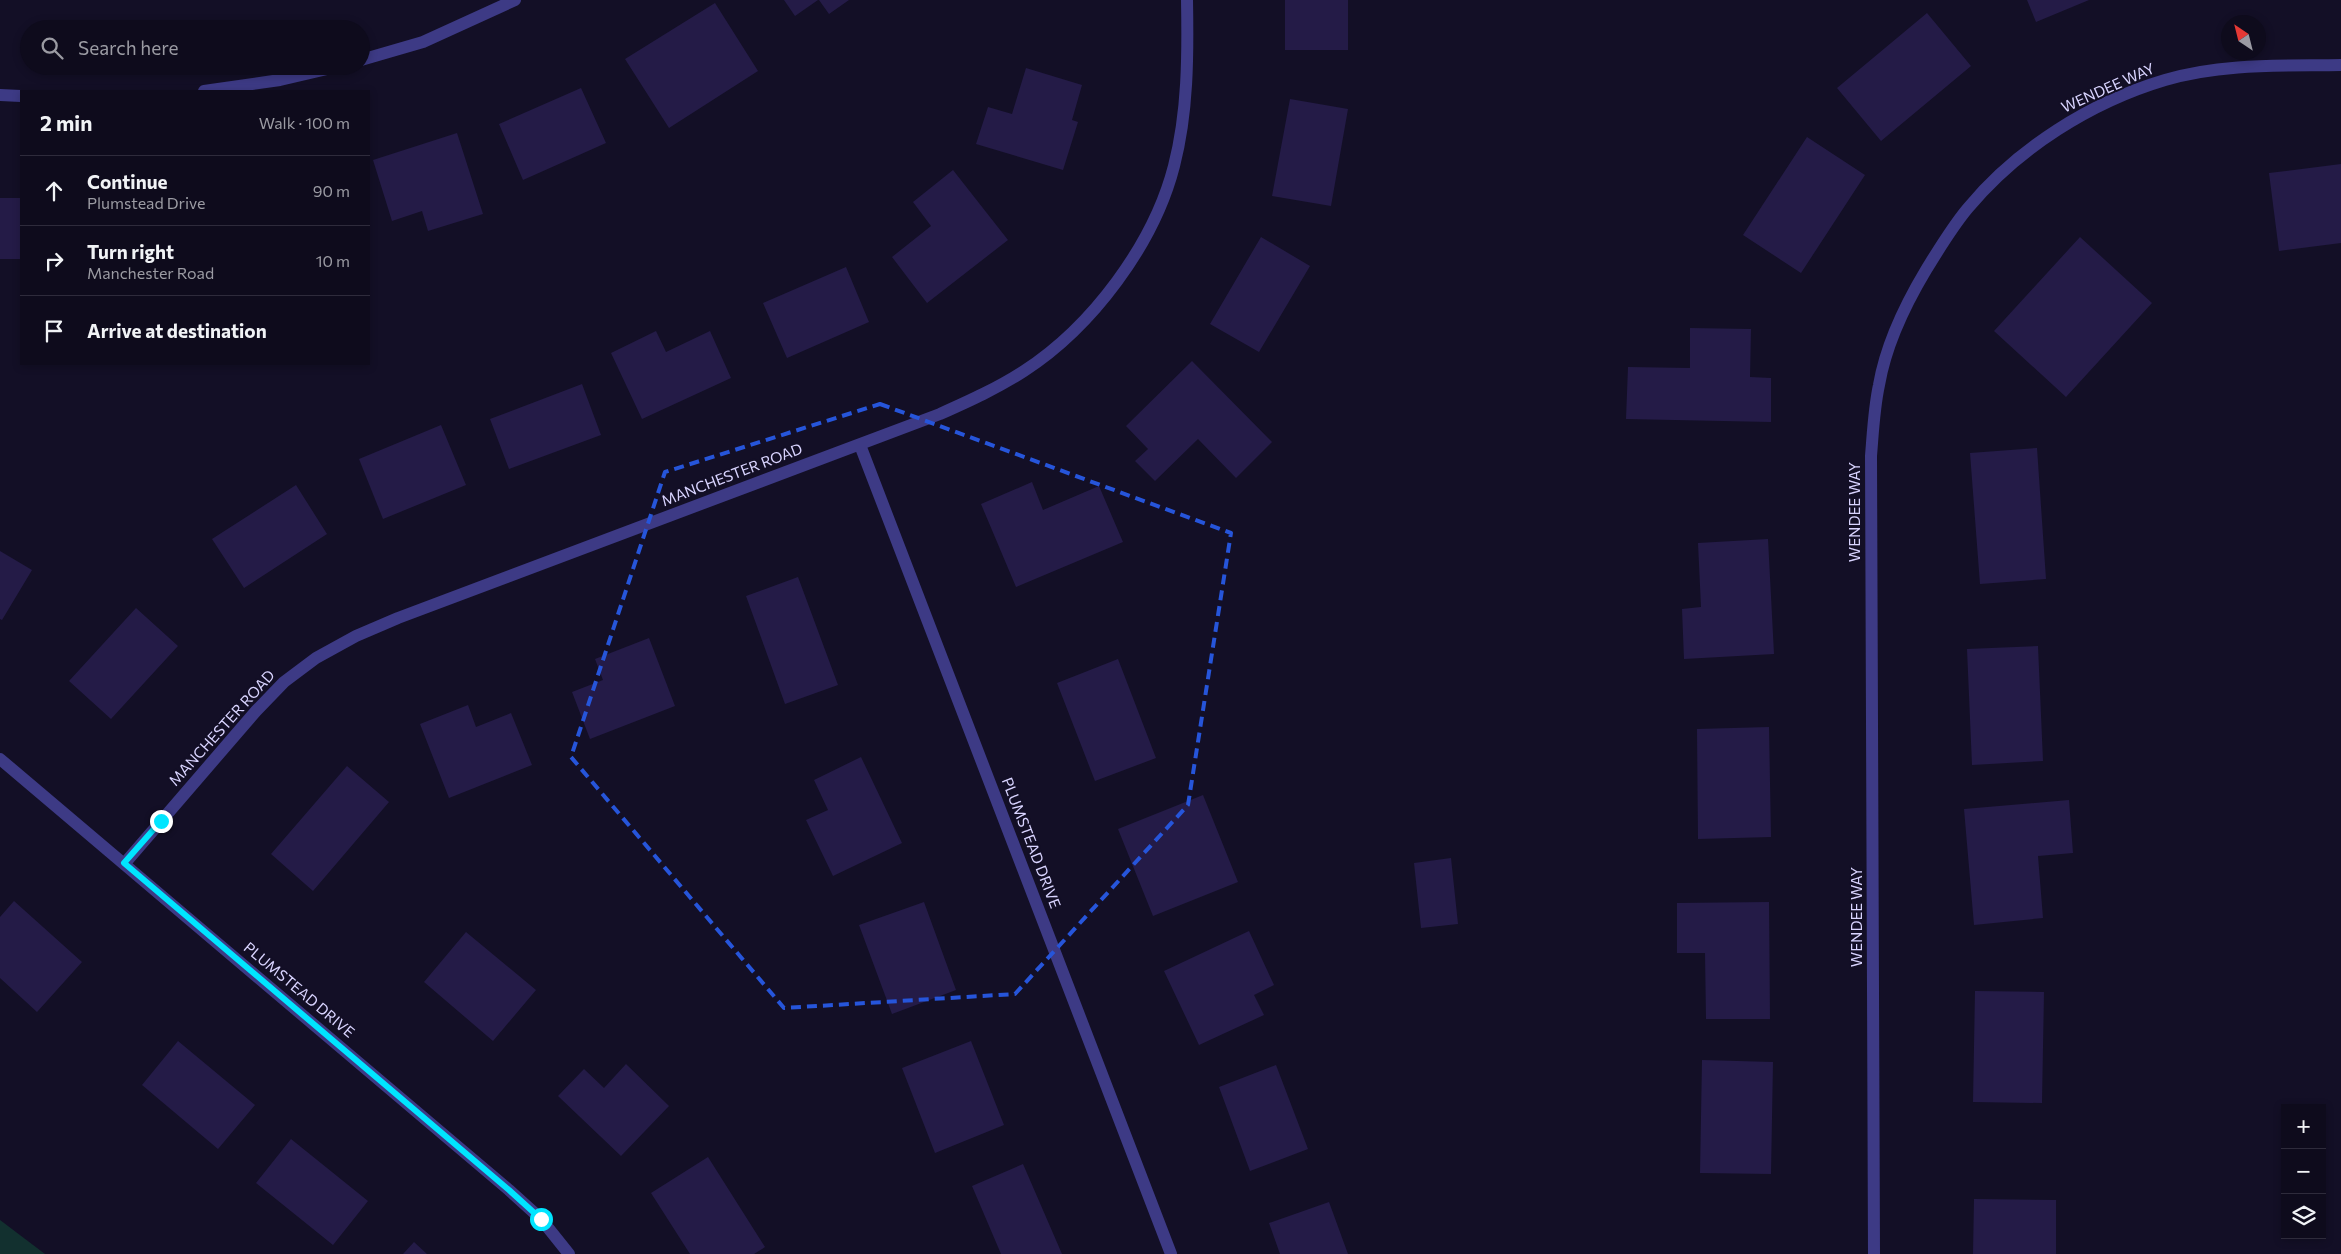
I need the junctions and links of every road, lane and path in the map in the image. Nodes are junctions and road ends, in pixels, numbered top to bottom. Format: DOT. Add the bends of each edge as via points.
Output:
graph roads {
  1 [pos="514,0"];
  2 [pos="1187,0"];
  3 [pos="370,57"];
  4 [pos="2341,66"];
  5 [pos="301,75"];
  6 [pos="211,90"];
  7 [pos="0,95"];
  8 [pos="20,96"];
  9 [pos="860,445"];
  10 [pos="0,759"];
  11 [pos="124,863"];
  12 [pos="570,1254"];
  13 [pos="1171,1254"];
  14 [pos="1874,1254"];
  1 -- 3 [label="street" via="423,42"];
  2 -- 9 [label="street, MANCHESTER ROAD" via="1188,60 1174,167 1157,212 1131,261 1102,300 1065,338 1025,370 940,414"];
  4 -- 14 [label="street, WENDEE WAY" via="2267,66 2196,72 2130,93 2064,126 2020,159 1968,208 1922,276 1891,342 1879,383 1871,456"];
  5 -- 6 [label="street"];
  7 -- 8 [label="street"];
  9 -- 11 [label="street, MANCHESTER ROAD" via="398,618 316,658 284,682 256,711"];
  9 -- 13 [label="street, PLUMSTEAD DRIVE"];
  10 -- 11 [label="street, PLUMSTEAD DRIVE"];
  11 -- 12 [label="street, PLUMSTEAD DRIVE" via="509,1190 541,1219"];
}
